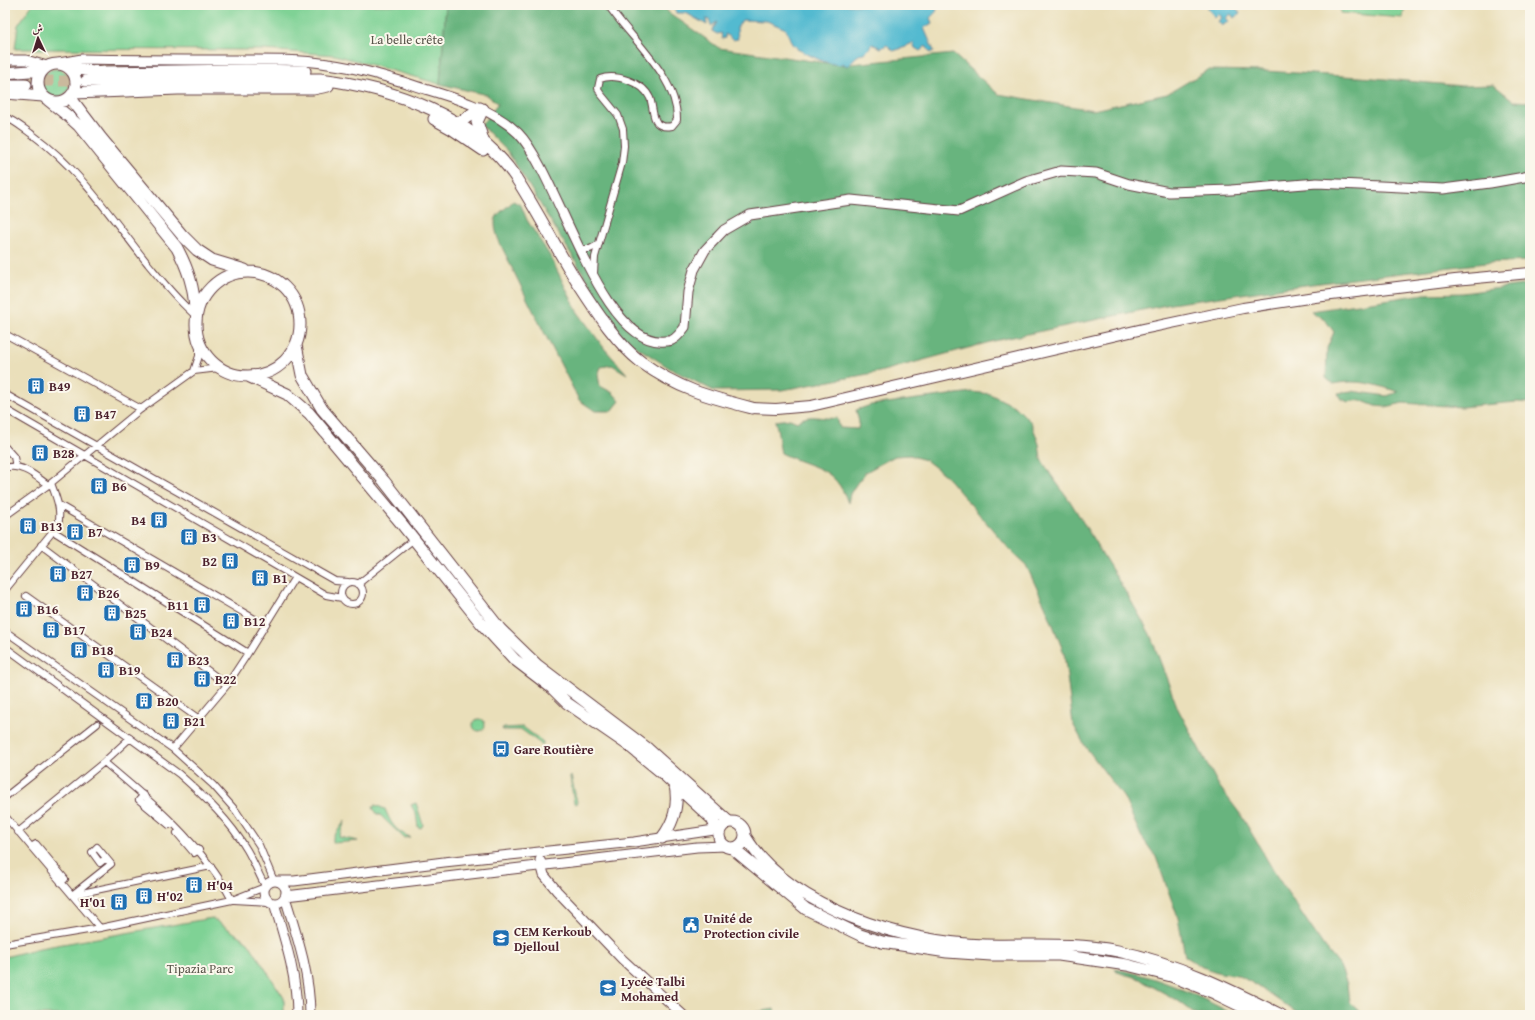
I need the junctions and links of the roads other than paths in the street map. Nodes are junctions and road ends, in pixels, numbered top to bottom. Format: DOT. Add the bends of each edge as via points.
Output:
graph roads {
  1 [pos="608,5"];
  2 [pos="5,60"];
  3 [pos="59,64"];
  4 [pos="44,68"];
  5 [pos="70,68"];
  6 [pos="5,73"];
  7 [pos="5,81"];
  8 [pos="86,83"];
  9 [pos="331,83"];
  10 [pos="5,85"];
  11 [pos="98,92"];
  12 [pos="5,93"];
  13 [pos="72,95"];
  14 [pos="45,98"];
  15 [pos="481,109"];
  16 [pos="5,117"];
  17 [pos="432,118"];
  18 [pos="459,123"];
  19 [pos="91,126"];
  20 [pos="484,143"];
  21 [pos="1530,176"];
  22 [pos="599,244"];
  23 [pos="580,249"];
  24 [pos="249,271"];
  25 [pos="1530,273"];
  26 [pos="594,277"];
  27 [pos="196,316"];
  28 [pos="5,334"];
  29 [pos="199,345"];
  30 [pos="296,345"];
  31 [pos="219,368"];
  32 [pos="194,371"];
  33 [pos="248,376"];
  34 [pos="5,394"];
  35 [pos="752,408"];
  36 [pos="5,409"];
  37 [pos="141,409"];
  38 [pos="95,446"];
  39 [pos="5,447"];
  40 [pos="83,455"];
  41 [pos="16,466"];
  42 [pos="5,468"];
  43 [pos="50,484"];
  44 [pos="59,505"];
  45 [pos="5,516"];
  46 [pos="53,531"];
  47 [pos="414,539"];
  48 [pos="41,545"];
  49 [pos="295,577"];
  50 [pos="348,582"];
  51 [pos="358,584"];
  52 [pos="5,590"];
  53 [pos="26,596"];
  54 [pos="342,598"];
  55 [pos="265,625"];
  56 [pos="5,630"];
  57 [pos="5,648"];
  58 [pos="248,653"];
  59 [pos="227,685"];
  60 [pos="199,719"];
  61 [pos="97,724"];
  62 [pos="130,738"];
  63 [pos="174,750"];
  64 [pos="104,762"];
  65 [pos="675,785"];
  66 [pos="5,797"];
  67 [pos="5,816"];
  68 [pos="722,828"];
  69 [pos="18,832"];
  70 [pos="745,836"];
  71 [pos="662,838"];
  72 [pos="729,847"];
  73 [pos="539,852"];
  74 [pos="106,858"];
  75 [pos="541,865"];
  76 [pos="211,866"];
  77 [pos="276,881"];
  78 [pos="265,887"];
  79 [pos="72,895"];
  80 [pos="285,896"];
  81 [pos="232,900"];
  82 [pos="272,902"];
  83 [pos="100,928"];
  84 [pos="5,944"];
  85 [pos="297,1015"];
  86 [pos="310,1015"];
  87 [pos="683,1015"];
  88 [pos="1259,1015"];
  89 [pos="1281,1015"];
  1 -- 22 [label="street" via="663,77 674,99 677,120 672,126 664,127 655,118 647,93 635,84 615,77 607,76 600,79 598,88 618,115 623,129 624,146 622,163"];
  2 -- 4 [label="street" via="26,60"];
  3 -- 4 [label="highway"];
  3 -- 5 [label="highway"];
  3 -- 15 [label="street" via="82,59 283,60 327,63 390,78"];
  4 -- 6 [label="highway"];
  4 -- 14 [label="highway" via="37,80 39,92"];
  5 -- 9 [label="highway" via="102,72 296,71 315,73"];
  5 -- 13 [label="highway" via="76,80"];
  7 -- 10 [label="highway" via="26,83"];
  8 -- 9 [label="highway"];
  9 -- 11 [label="highway" via="313,89"];
  9 -- 17 [label="highway"];
  9 -- 18 [label="highway" via="398,96"];
  11 -- 13 [label="highway"];
  11 -- 19 [label="highway" via="87,98 84,104"];
  12 -- 14 [label="highway"];
  13 -- 14 [label="highway" via="59,102"];
  13 -- 19 [label="highway"];
  14 -- 27 [label="highway" via="79,126 177,248 195,292"];
  15 -- 18 [label="highway"];
  15 -- 20 [label="highway" via="477,122"];
  15 -- 23 [label="street" via="508,125 526,142"];
  16 -- 27 [label="street" via="60,157 79,177 164,284"];
  17 -- 18 [label="highway"];
  17 -- 35 [label="highway" via="477,146 499,166 598,319 638,364 676,388 725,405"];
  18 -- 20 [label="highway"];
  19 -- 24 [label="highway" via="197,250 212,260"];
  20 -- 35 [label="highway" via="516,177 587,297 624,345 640,361 704,396"];
  21 -- 26 [label="street" via="1490,184 1443,189 1318,183 1169,192 1129,184 1096,173 1062,171 1026,181 959,211 851,200 750,215 724,230 704,250 694,270 688,292 685,327 672,340 655,342 636,333 620,318"];
  22 -- 23 [label="street" via="590,249"];
  22 -- 26 [label="street" via="595,257"];
  23 -- 26 [label="street"];
  24 -- 27 [label="highway" via="234,273 220,279 208,289 200,301"];
  24 -- 30 [label="highway" via="271,277 284,286 294,298 300,313"];
  25 -- 35 [label="main road" via="1455,280 1243,308 810,406 776,410"];
  27 -- 29 [label="highway"];
  28 -- 37 [label="street"];
  29 -- 31 [label="highway"];
  29 -- 32 [label="street" via="199,356"];
  30 -- 33 [label="highway" via="288,358 277,368 263,374"];
  30 -- 68 [label="highway" via="302,375 322,409 384,480 500,629 537,665 648,749"];
  31 -- 32 [label="street"];
  31 -- 33 [label="highway" via="233,374"];
  32 -- 37 [label="street"];
  33 -- 47 [label="highway" via="279,390 298,403"];
  34 -- 38 [label="street"];
  36 -- 40 [label="street"];
  37 -- 38 [label="street"];
  38 -- 40 [label="street"];
  38 -- 50 [label="street" via="334,581"];
  39 -- 41 [label="street" via="14,457"];
  40 -- 43 [label="street"];
  40 -- 49 [label="street"];
  41 -- 42 [label="street"];
  41 -- 43 [label="street"];
  43 -- 44 [label="street"];
  43 -- 45 [label="street"];
  44 -- 46 [label="street" via="60,518"];
  44 -- 55 [label="street"];
  46 -- 48 [label="street"];
  46 -- 58 [label="street"];
  47 -- 51 [label="street"];
  47 -- 65 [label="highway" via="481,624 514,659 567,703 644,758"];
  48 -- 52 [label="street"];
  48 -- 59 [label="street"];
  49 -- 54 [label="street" via="326,594"];
  49 -- 55 [label="street"];
  50 -- 51 [label="street"];
  50 -- 54 [label="street" via="341,591"];
  51 -- 54 [label="street" via="363,589 361,600 351,604"];
  53 -- 60 [label="street"];
  55 -- 58 [label="street"];
  56 -- 63 [label="street"];
  57 -- 62 [label="street"];
  58 -- 59 [label="street"];
  59 -- 60 [label="street"];
  60 -- 63 [label="street"];
  61 -- 66 [label="street"];
  62 -- 64 [label="street"];
  62 -- 78 [label="street" via="203,795 247,850"];
  63 -- 77 [label="street" via="236,811 259,845"];
  64 -- 69 [label="street"];
  64 -- 76 [label="street" via="144,795 139,800 166,822 194,854 199,850"];
  65 -- 68 [label="highway"];
  65 -- 71 [label="highway" via="675,813 670,827"];
  67 -- 69 [label="street"];
  68 -- 70 [label="highway" via="740,824"];
  68 -- 71 [label="street"];
  68 -- 72 [label="highway" via="722,842"];
  69 -- 79 [label="street" via="31,847 36,844 65,879 61,882"];
  70 -- 72 [label="highway" via="741,845"];
  70 -- 89 [label="highway" via="759,855 809,896 852,917 898,934 950,943 1081,945 1118,951 1200,976"];
  71 -- 73 [label="street"];
  72 -- 75 [label="street" via="697,847"];
  72 -- 88 [label="highway" via="806,909 860,935 882,942 947,952 1059,955 1127,965 1171,976"];
  73 -- 75 [label="street"];
  73 -- 77 [label="street"];
  74 -- 79 [label="street" via="111,864"];
  75 -- 80 [label="street"];
  75 -- 87 [label="street" via="544,875 557,891 622,959"];
  76 -- 79 [label="street"];
  76 -- 81 [label="street"];
  77 -- 78 [label="street"];
  77 -- 80 [label="street" via="284,885"];
  78 -- 81 [label="street"];
  78 -- 82 [label="street" via="265,897"];
  79 -- 83 [label="street"];
  80 -- 82 [label="street" via="280,902"];
  80 -- 86 [label="street" via="304,957"];
  81 -- 82 [label="street"];
  81 -- 83 [label="street"];
  82 -- 85 [label="street" via="290,958"];
  83 -- 84 [label="street"];
}
